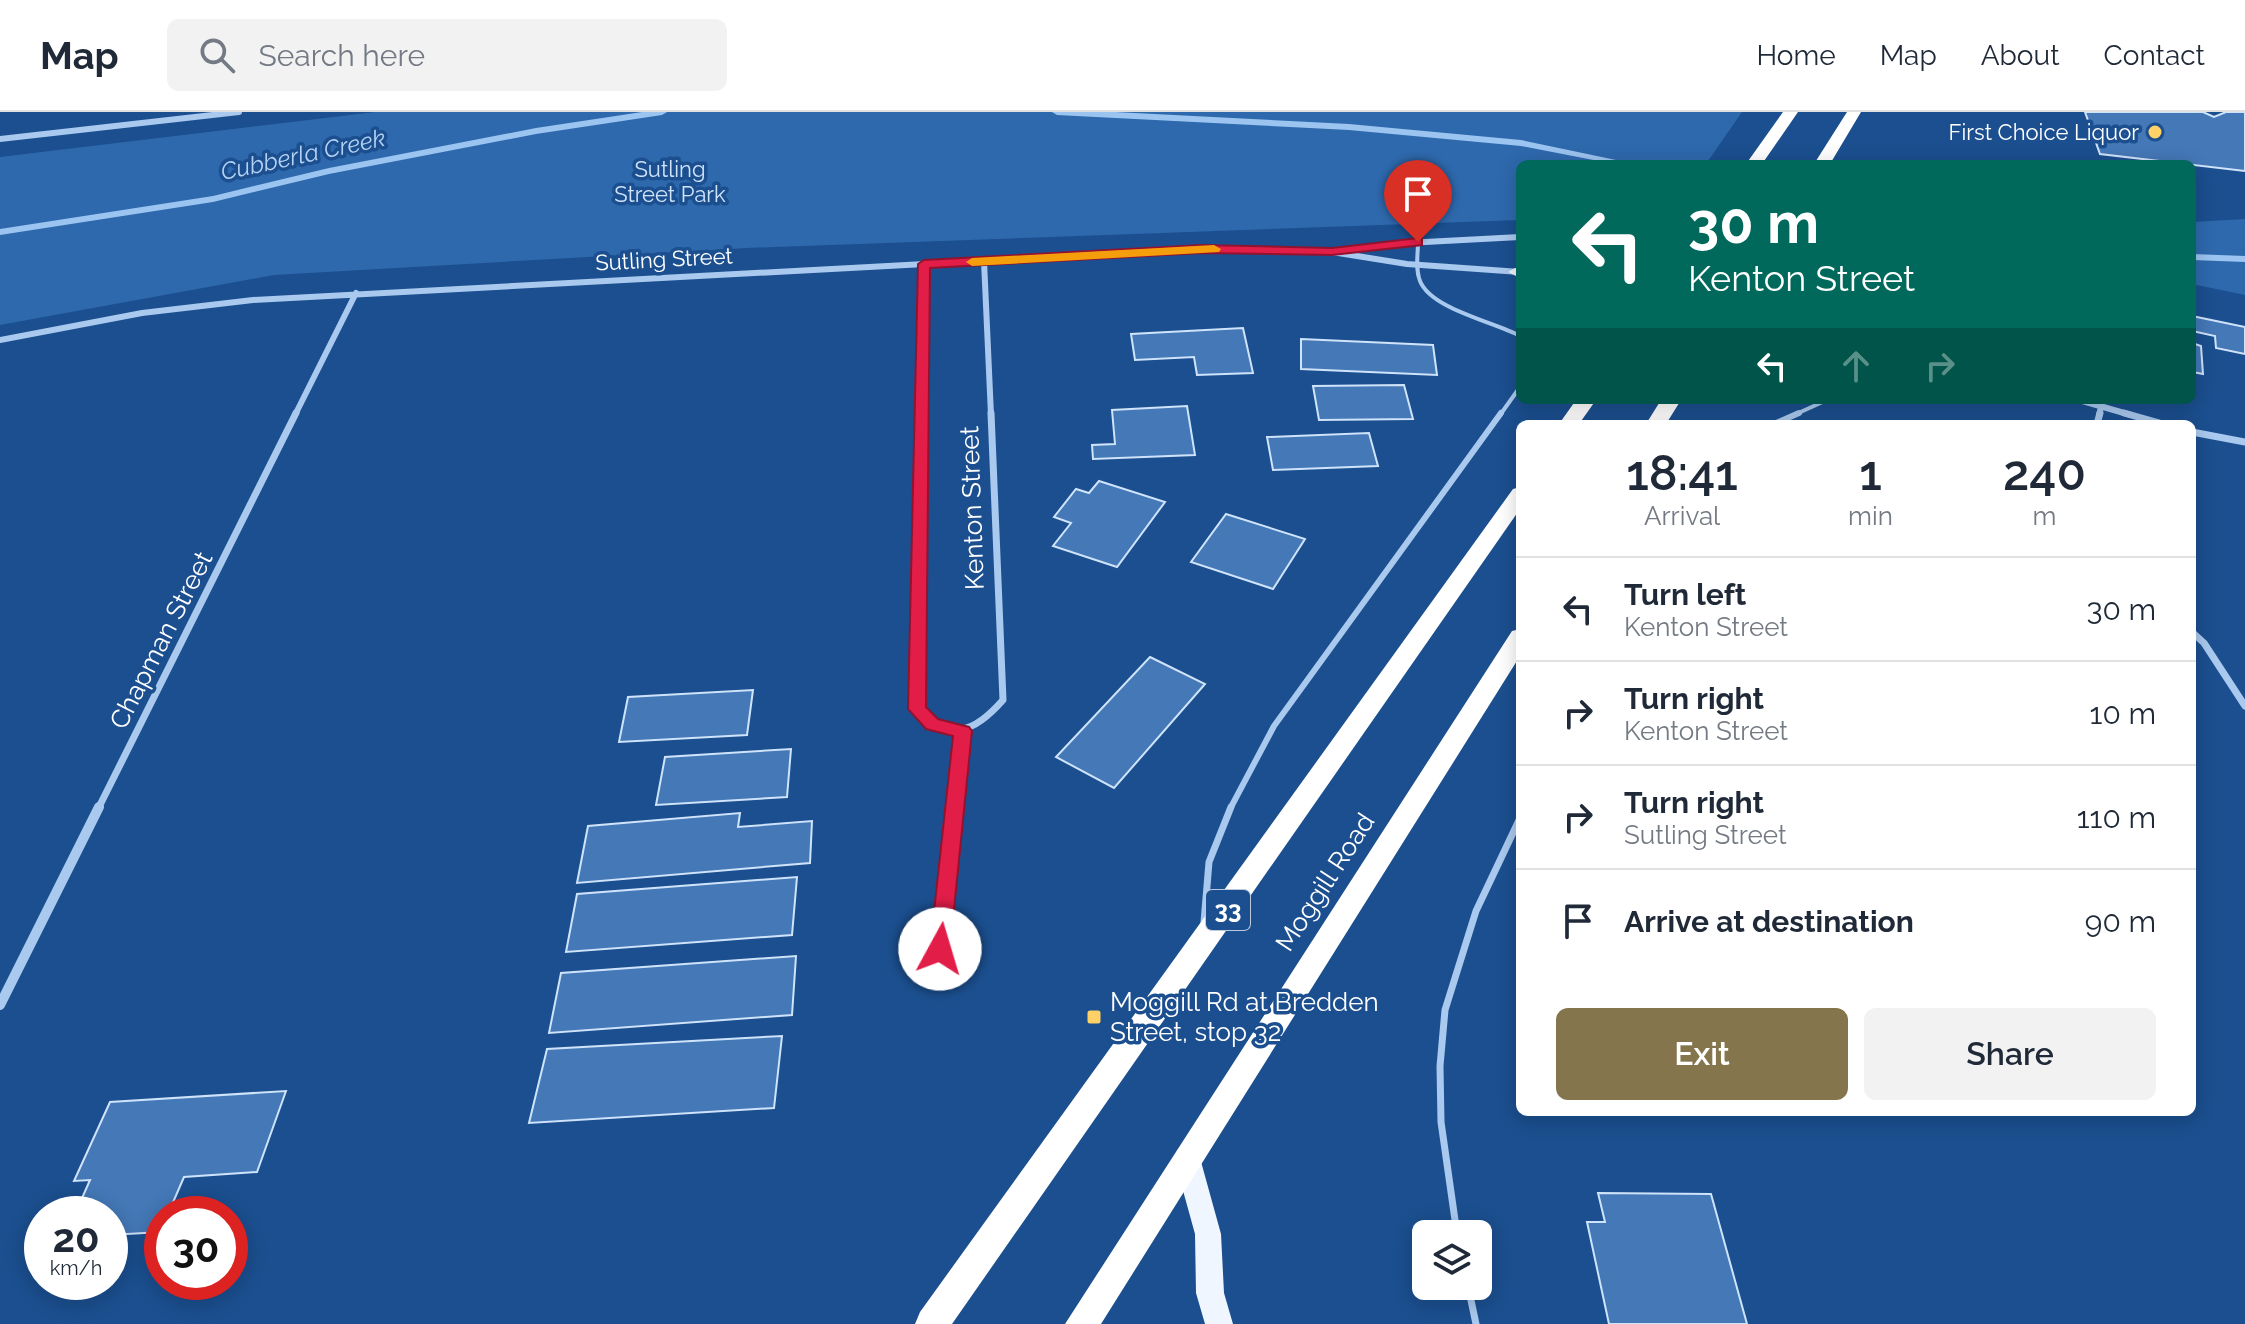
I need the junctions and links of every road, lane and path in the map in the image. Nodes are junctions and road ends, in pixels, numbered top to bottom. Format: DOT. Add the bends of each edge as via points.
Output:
graph roads {
  1 [pos="239,112"];
  2 [pos="1791,112"];
  3 [pos="1854,112"];
  4 [pos="0,139"];
  5 [pos="1757,160"];
  6 [pos="1824,160"];
  7 [pos="1516,237"];
  8 [pos="1418,242"];
  9 [pos="1332,252"];
  10 [pos="984,261"];
  11 [pos="924,264"];
  12 [pos="1418,265"];
  13 [pos="1516,272"];
  14 [pos="356,293"];
  15 [pos="1516,334"];
  16 [pos="0,340"];
  17 [pos="1516,392"];
  18 [pos="1818,404"];
  19 [pos="2092,404"];
  20 [pos="2101,407"];
  21 [pos="1783,420"];
  22 [pos="2098,420"];
  23 [pos="2148,420"];
  24 [pos="2196,433"];
  25 [pos="2245,442"];
  26 [pos="1516,500"];
  27 [pos="2196,636"];
  28 [pos="1516,643"];
  29 [pos="2245,706"];
  30 [pos="963,731"];
  31 [pos="1516,825"];
  32 [pos="1203,946"];
  33 [pos="940,949"];
  34 [pos="0,1005"];
  35 [pos="1187,1158"];
  36 [pos="1454,1220"];
  37 [pos="1471,1300"];
  38 [pos="932,1324"];
  39 [pos="1082,1324"];
  40 [pos="1219,1324"];
  41 [pos="1476,1324"];
  1 -- 4 [label="street"];
  2 -- 5 [label="highway"];
  3 -- 6 [label="highway"];
  7 -- 8 [label="street, Sutling Street"];
  8 -- 9 [label="street, Sutling Street"];
  8 -- 12 [label="lane"];
  9 -- 10 [label="street, Sutling Street" via="1202,249"];
  9 -- 12 [label="street, Sutling Street"];
  10 -- 11 [label="street, Sutling Street"];
  10 -- 30 [label="street, Kenton Street" via="1003,700 987,721"];
  11 -- 14 [label="street, Sutling Street"];
  11 -- 30 [label="street, Kenton Street" via="917,709 933,725"];
  12 -- 13 [label="street, Sutling Street"];
  12 -- 15 [label="lane" via="1419,280 1441,301"];
  14 -- 16 [label="street, Sutling Street" via="142,313"];
  14 -- 34 [label="street, Chapman Street"];
  17 -- 32 [label="lane" via="1290,700 1252,765 1209,862"];
  18 -- 21 [label="lane"];
  19 -- 20 [label="street"];
  20 -- 22 [label="street"];
  20 -- 23 [label="street"];
  24 -- 25 [label="street"];
  26 -- 32 [label="highway, 33"];
  27 -- 29 [label="street"];
  28 -- 35 [label="highway, Moggill Road"];
  30 -- 33 [label="street"];
  31 -- 36 [label="lane" via="1470,924 1446,1007 1438,1086"];
  32 -- 38 [label="highway, 33"];
  35 -- 39 [label="highway, Moggill Road"];
  35 -- 40 [label="main road" via="1208,1234 1210,1293"];
  37 -- 41 [label="lane"];
}
